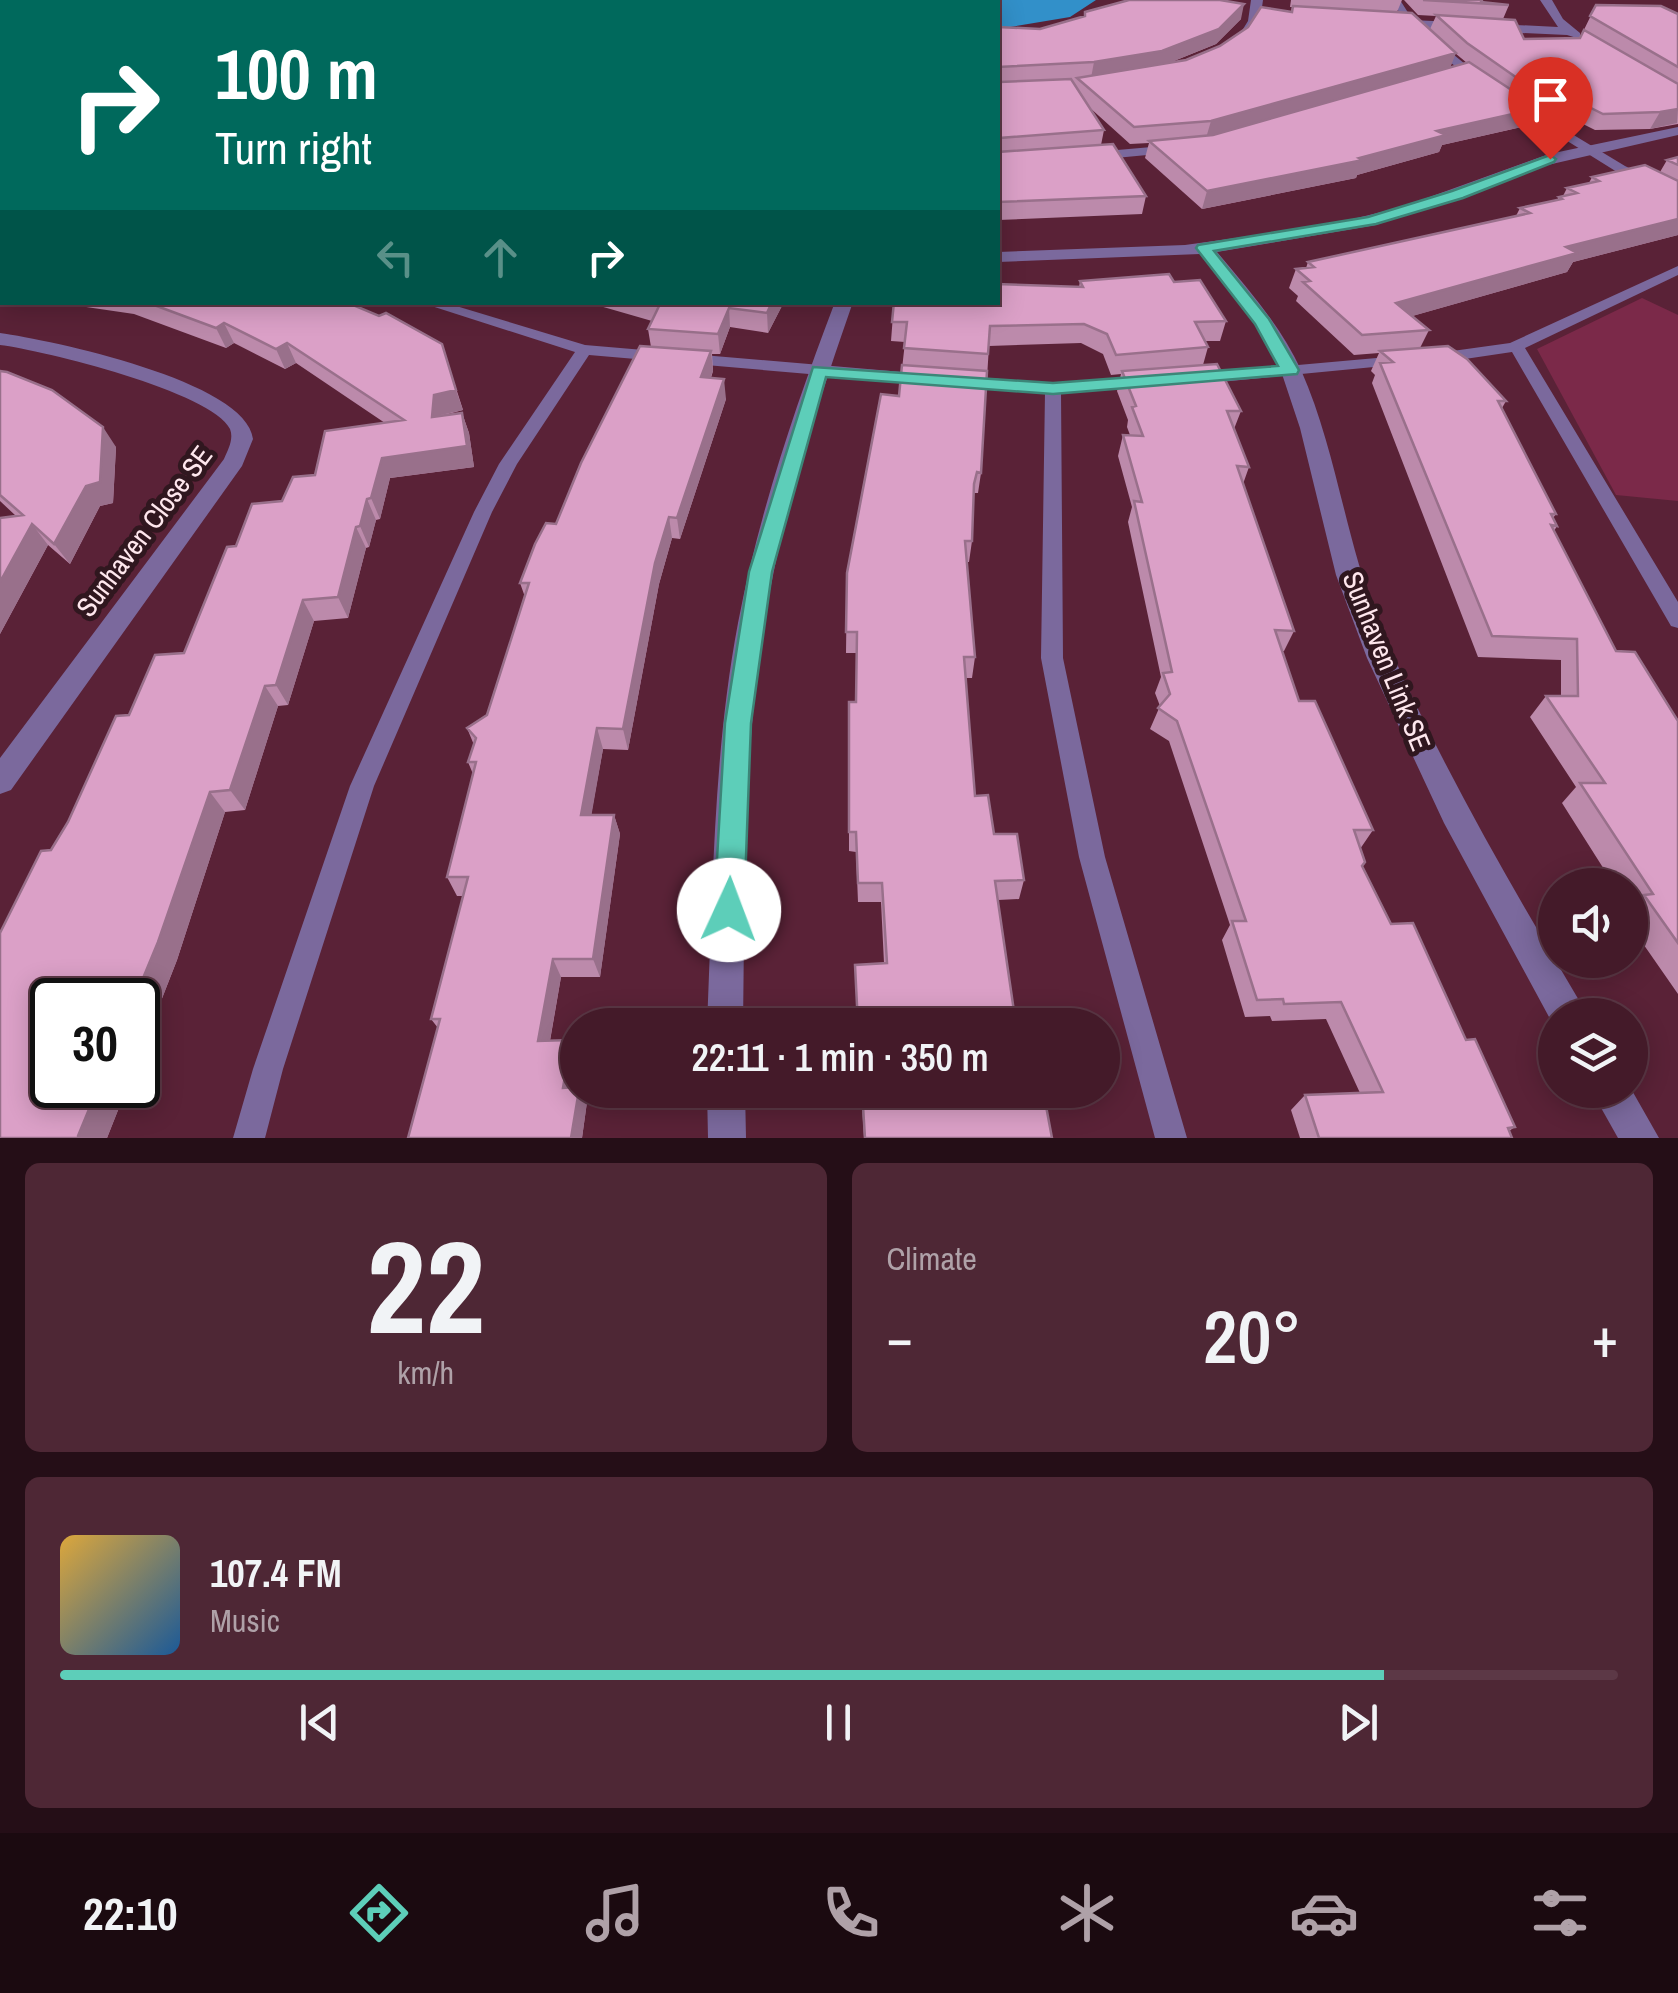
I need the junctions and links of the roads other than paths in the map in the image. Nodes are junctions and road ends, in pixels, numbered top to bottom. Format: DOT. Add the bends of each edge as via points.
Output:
graph roads {
  1 [pos="1396,0"];
  2 [pos="1546,0"];
  3 [pos="1257,6"];
  4 [pos="1276,14"];
  5 [pos="1372,22"];
  6 [pos="1410,24"];
  7 [pos="1568,31"];
  8 [pos="1584,41"];
  9 [pos="1225,48"];
  10 [pos="1484,84"];
  11 [pos="1499,94"];
  12 [pos="1678,132"];
  13 [pos="1189,147"];
  14 [pos="1585,148"];
  15 [pos="1075,158"];
  16 [pos="1678,197"];
  17 [pos="1204,248"];
  18 [pos="1000,257"];
  19 [pos="1678,270"];
  20 [pos="436,305"];
  21 [pos="843,305"];
  22 [pos="0,339"];
  23 [pos="1516,346"];
  24 [pos="584,350"];
  25 [pos="819,370"];
  26 [pos="1290,370"];
  27 [pos="1181,380"];
  28 [pos="1162,382"];
  29 [pos="1053,388"];
  30 [pos="1678,620"];
  31 [pos="0,781"];
  32 [pos="1557,998"];
  33 [pos="726,1008"];
  34 [pos="726,1108"];
  35 [pos="1621,1108"];
  36 [pos="249,1138"];
  37 [pos="727,1138"];
  38 [pos="1172,1138"];
  39 [pos="1640,1138"];
  1 -- 6 [label="lane"];
  2 -- 7 [label="street"];
  3 -- 4 [label="street"];
  3 -- 9 [label="street" via="1248,31"];
  5 -- 6 [label="street"];
  6 -- 7 [label="street"];
  6 -- 10 [label="lane" via="1456,74"];
  7 -- 8 [label="street"];
  11 -- 14 [label="lane"];
  12 -- 14 [label="street"];
  13 -- 15 [label="lane"];
  14 -- 16 [label="lane"];
  14 -- 17 [label="street" via="1370,221"];
  17 -- 18 [label="street"];
  17 -- 26 [label="street, Sunhaven Link SE" via="1263,322"];
  19 -- 23 [label="lane"];
  20 -- 24 [label="lane"];
  21 -- 25 [label="street"];
  22 -- 31 [label="street, Sunhaven Close SE" via="119,365 220,408 242,434 234,462"];
  23 -- 26 [label="lane"];
  23 -- 30 [label="lane"];
  24 -- 25 [label="lane"];
  24 -- 36 [label="lane" via="500,480 370,768"];
  25 -- 29 [label="lane"];
  25 -- 33 [label="street" via="761,572 738,723"];
  26 -- 27 [label="lane"];
  26 -- 32 [label="street, Sunhaven Link SE" via="1358,601 1408,722"];
  28 -- 29 [label="lane"];
  29 -- 38 [label="lane" via="1052,658 1092,856"];
  34 -- 37 [label="street"];
  35 -- 39 [label="street"];
}
